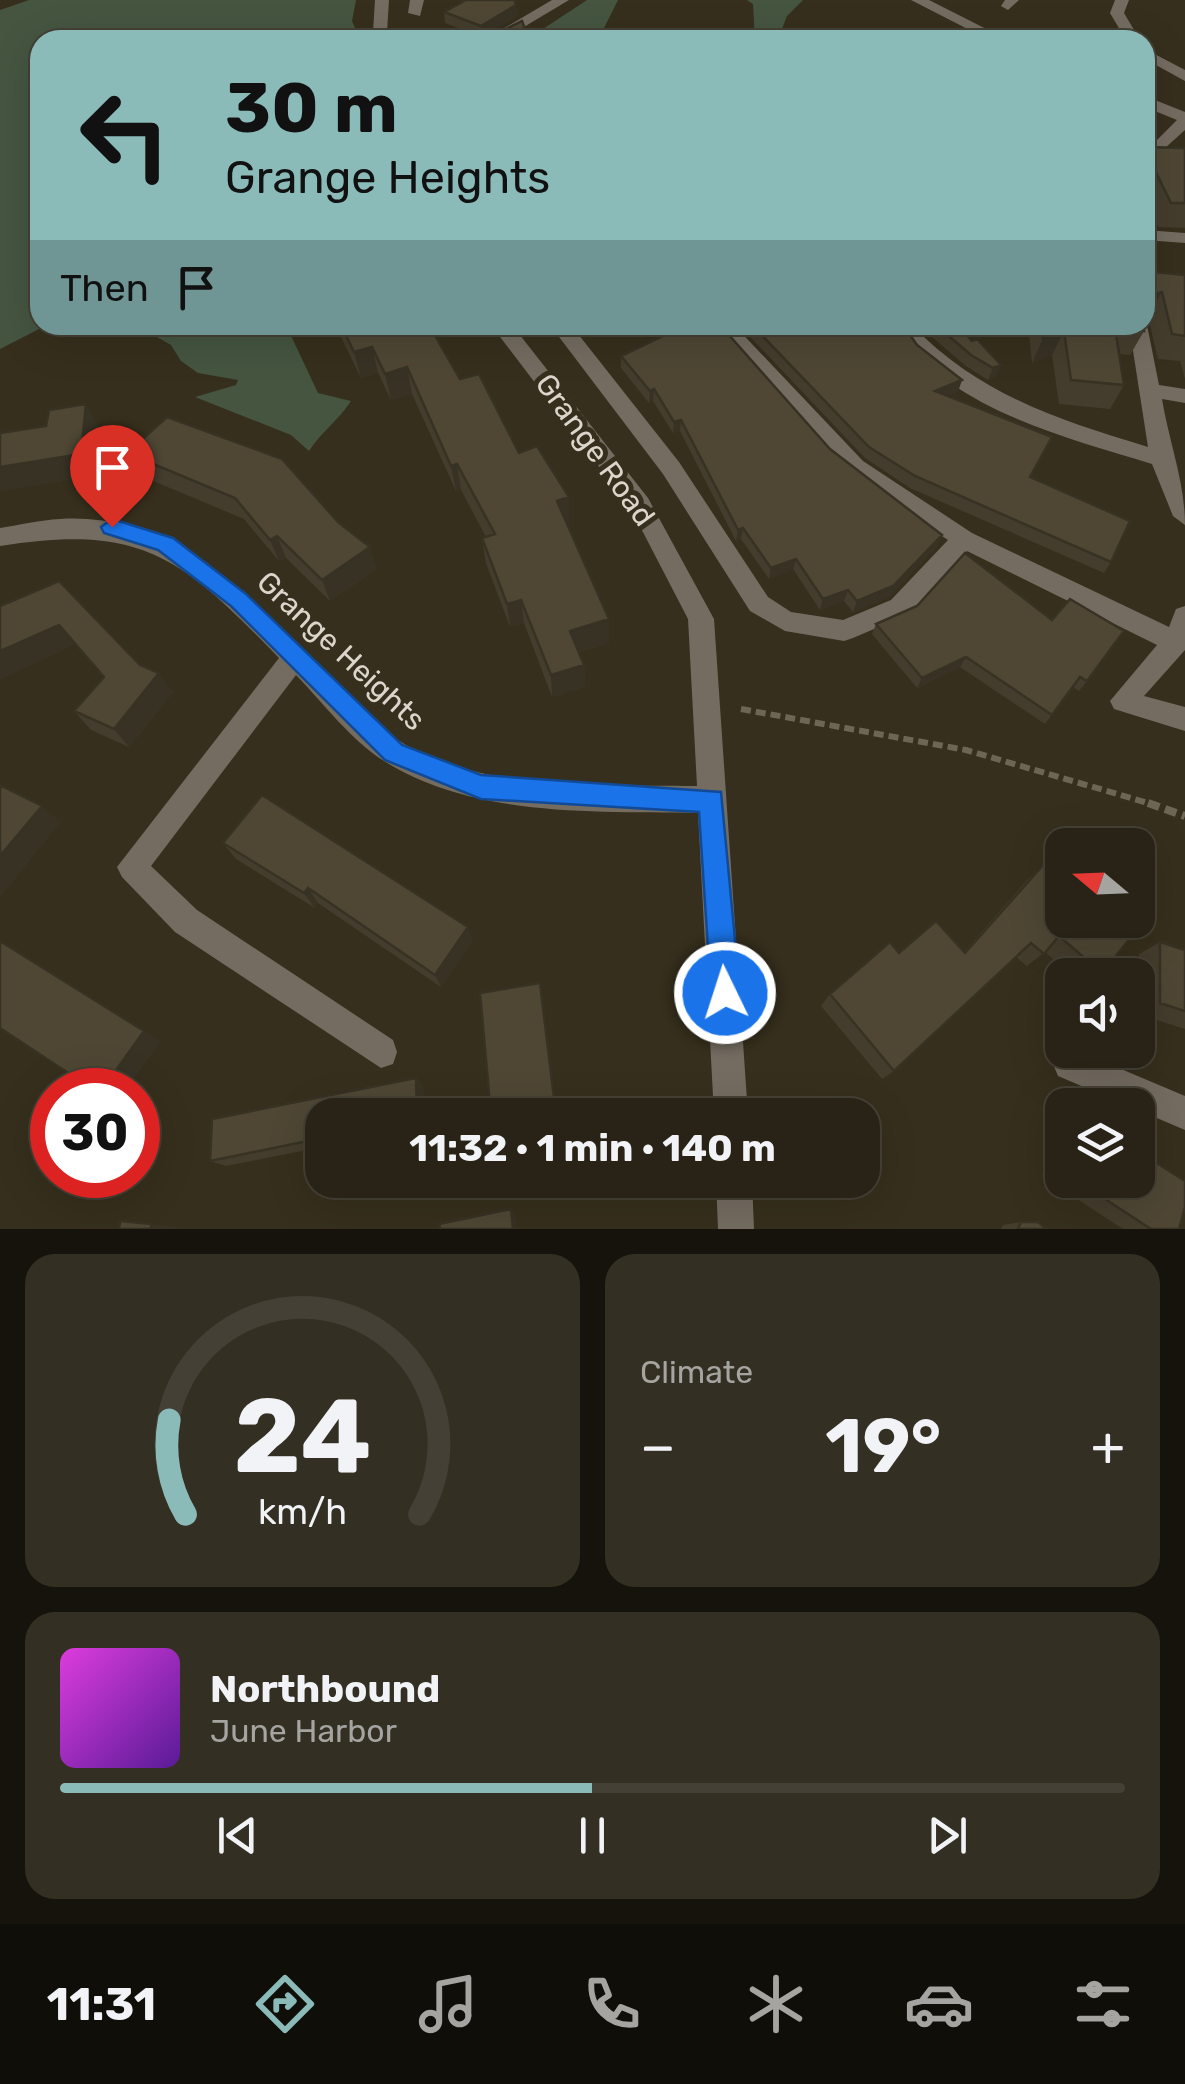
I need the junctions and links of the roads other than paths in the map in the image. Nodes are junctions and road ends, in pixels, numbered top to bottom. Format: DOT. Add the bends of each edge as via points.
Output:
graph roads {
  1 [pos="382,0"];
  2 [pos="562,0"];
  3 [pos="918,0"];
  4 [pos="1122,0"];
  5 [pos="380,30"];
  6 [pos="510,30"];
  7 [pos="980,30"];
  8 [pos="1127,30"];
  9 [pos="1155,58"];
  10 [pos="1185,76"];
  11 [pos="1155,106"];
  12 [pos="1185,119"];
  13 [pos="1155,150"];
  14 [pos="1155,236"];
  15 [pos="1185,238"];
  16 [pos="509,335"];
  17 [pos="568,335"];
  18 [pos="732,335"];
  19 [pos="911,335"];
  20 [pos="1141,335"];
  21 [pos="1148,390"];
  22 [pos="1185,396"];
  23 [pos="1161,459"];
  24 [pos="1185,516"];
  25 [pos="0,537"];
  26 [pos="964,538"];
  27 [pos="1180,629"];
  28 [pos="293,658"];
  29 [pos="1185,719"];
  30 [pos="712,800"];
  31 [pos="381,1052"];
  32 [pos="1079,1068"];
  33 [pos="730,1098"];
  34 [pos="1185,1113"];
  35 [pos="735,1198"];
  36 [pos="736,1229"];
  1 -- 5 [label="street"];
  2 -- 6 [label="street"];
  3 -- 7 [label="street"];
  4 -- 8 [label="street" via="1118,13"];
  9 -- 10 [label="street"];
  11 -- 12 [label="street"];
  12 -- 13 [label="street"];
  14 -- 15 [label="street"];
  16 -- 30 [label="street, Grange Road" via="640,504 700,619"];
  17 -- 26 [label="street" via="670,468 759,604 784,621 844,631 900,607"];
  18 -- 26 [label="street" via="855,468"];
  19 -- 23 [label="street" via="946,372 1008,411"];
  20 -- 21 [label="street"];
  21 -- 22 [label="street"];
  21 -- 23 [label="street"];
  23 -- 24 [label="street"];
  25 -- 28 [label="street, Grange Heights" via="49,525 112,527 165,544 238,600"];
  26 -- 27 [label="street"];
  27 -- 29 [label="street" via="1123,702"];
  28 -- 30 [label="street, Grange Heights" via="394,752 481,787"];
  28 -- 31 [label="street" via="132,867 186,921"];
  30 -- 33 [label="street, Grange Road"];
  32 -- 34 [label="street"];
  35 -- 36 [label="street"];
}
